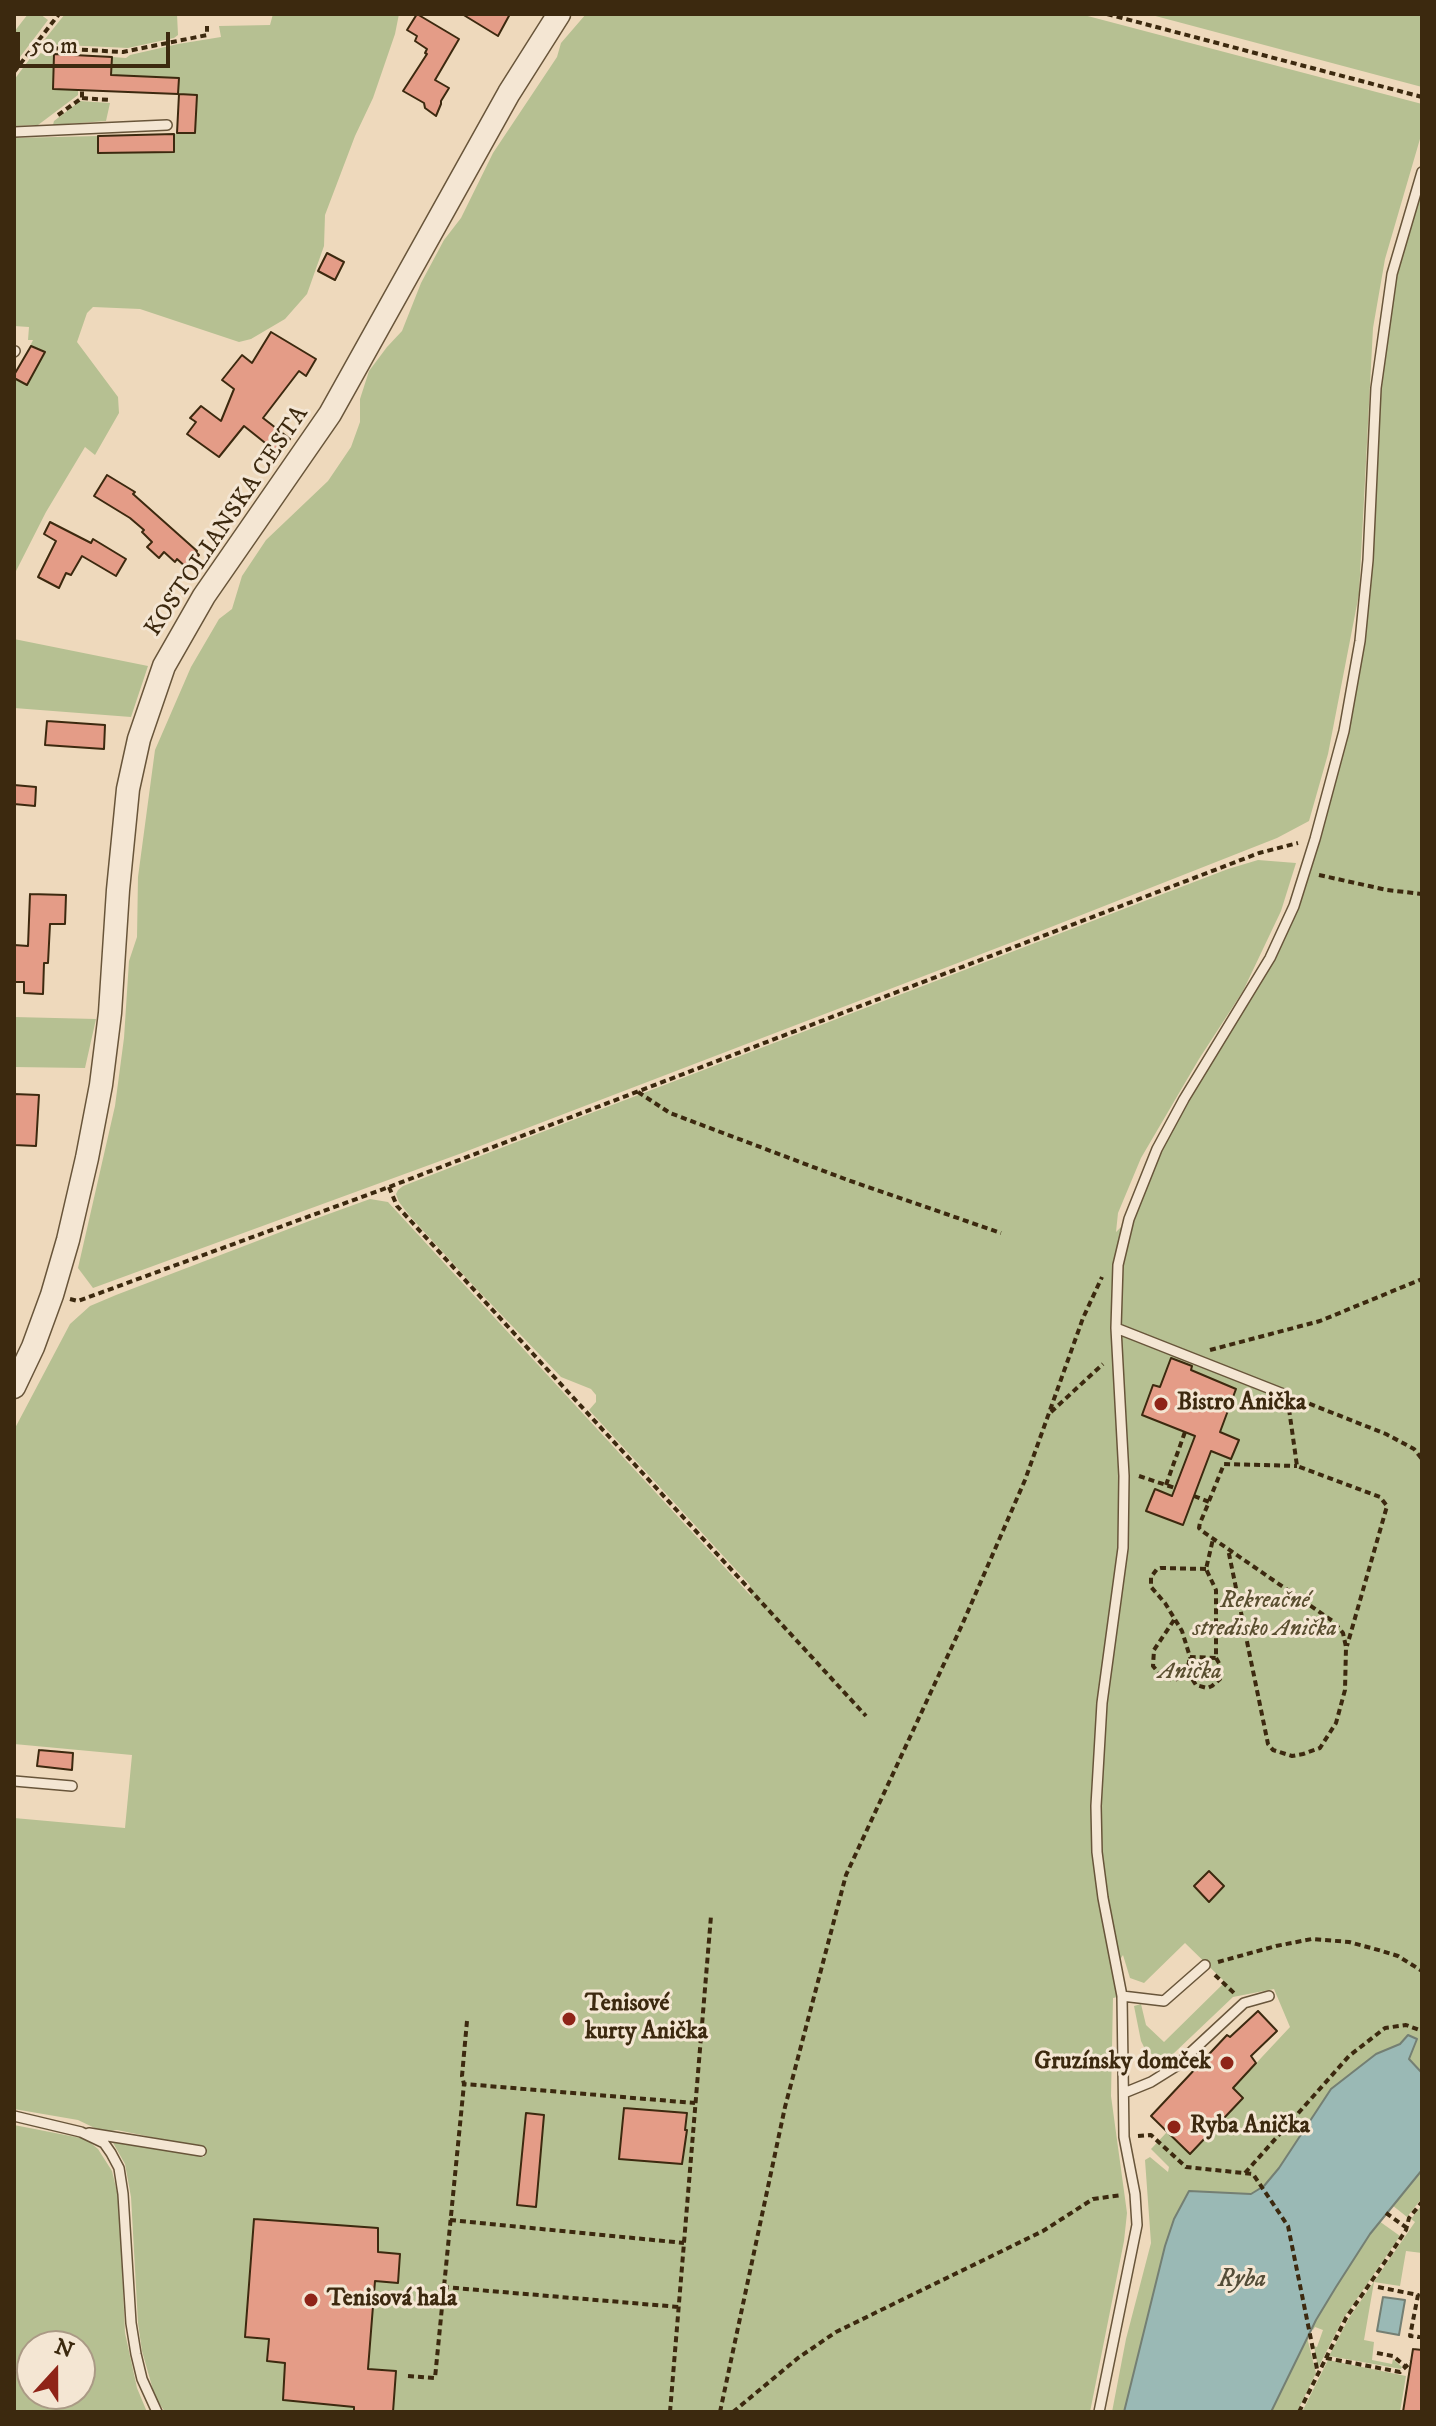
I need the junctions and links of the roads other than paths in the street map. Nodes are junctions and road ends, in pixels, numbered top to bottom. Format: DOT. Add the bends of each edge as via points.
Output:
graph roads {
  1 [pos="559,14"];
  2 [pos="167,125"];
  3 [pos="14,132"];
  4 [pos="1422,172"];
  5 [pos="1116,1328"];
  6 [pos="14,1387"];
  7 [pos="1286,1395"];
  8 [pos="14,1781"];
  9 [pos="72,1786"];
  10 [pos="1205,1965"];
  11 [pos="1122,1996"];
  12 [pos="1269,1996"];
  13 [pos="1124,2093"];
  14 [pos="14,2116"];
  15 [pos="81,2132"];
  16 [pos="201,2151"];
  17 [pos="157,2412"];
  18 [pos="1099,2412"];
  1 -- 6 [label="street, KOSTOLIANSKA CESTA" via="509,93 330,414 204,596 164,666 128,789 101,1085 52,1295"];
  2 -- 3 [label="lane"];
  4 -- 5 [label="lane" via="1388,300 1376,388 1360,641 1344,731 1294,906 1270,958 1157,1149 1129,1219 1118,1265"];
  5 -- 7 [label="lane"];
  5 -- 11 [label="lane" via="1123,1548 1102,1703 1096,1806 1103,1898"];
  8 -- 9 [label="lane"];
  10 -- 11 [label="lane" via="1164,2001"];
  11 -- 13 [label="lane"];
  12 -- 13 [label="lane" via="1244,2003 1175,2067"];
  13 -- 18 [label="lane" via="1124,2137 1137,2225"];
  14 -- 15 [label="lane"];
  15 -- 16 [label="lane"];
  15 -- 17 [label="lane" via="104,2143 119,2168 131,2323 142,2379"];
}
